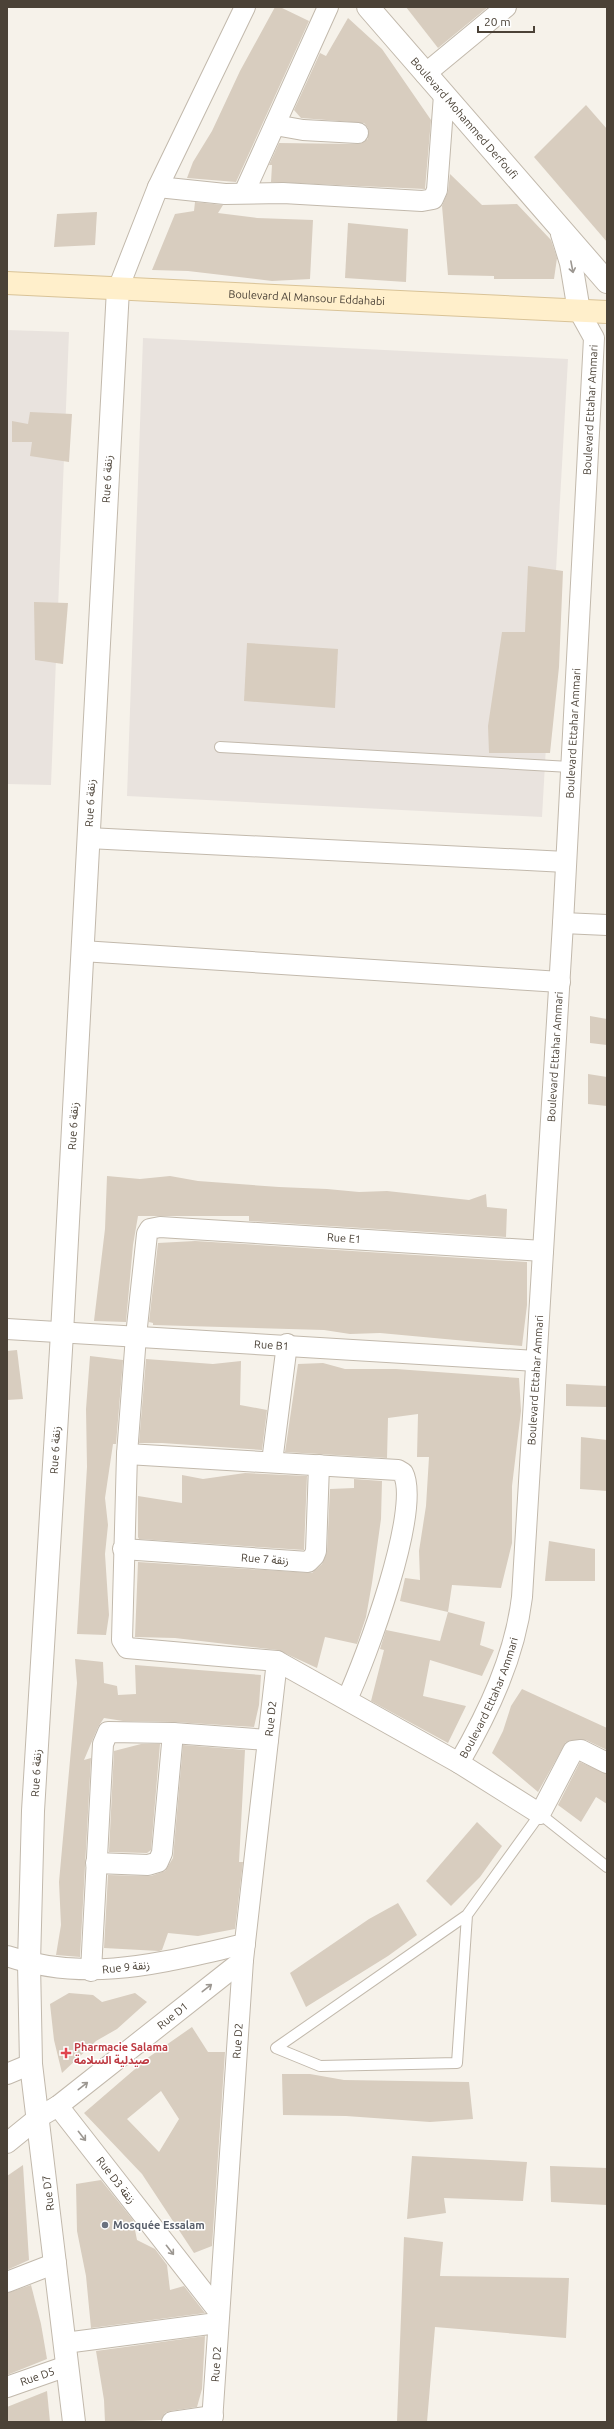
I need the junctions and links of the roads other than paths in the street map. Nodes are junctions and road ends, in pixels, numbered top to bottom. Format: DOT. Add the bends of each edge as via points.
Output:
graph roads {
  1 [pos="246,7"];
  2 [pos="328,7"];
  3 [pos="368,7"];
  4 [pos="506,7"];
  5 [pos="425,74"];
  6 [pos="444,95"];
  7 [pos="275,125"];
  8 [pos="358,133"];
  9 [pos="158,187"];
  10 [pos="244,193"];
  11 [pos="561,229"];
  12 [pos="607,282"];
  13 [pos="7,283"];
  14 [pos="118,289"];
  15 [pos="578,311"];
  16 [pos="607,312"];
  17 [pos="601,332"];
  18 [pos="220,747"];
  19 [pos="570,767"];
  20 [pos="88,838"];
  21 [pos="566,862"];
  22 [pos="563,923"];
  23 [pos="607,925"];
  24 [pos="82,951"];
  25 [pos="560,982"];
  26 [pos="543,1251"];
  27 [pos="7,1329"];
  28 [pos="62,1333"];
  29 [pos="136,1336"];
  30 [pos="287,1344"];
  31 [pos="536,1361"];
  32 [pos="127,1454"];
  33 [pos="272,1462"];
  34 [pos="320,1465"];
  35 [pos="123,1549"];
  36 [pos="277,1661"];
  37 [pos="347,1699"];
  38 [pos="173,1733"];
  39 [pos="268,1740"];
  40 [pos="459,1762"];
  41 [pos="607,1763"];
  42 [pos="540,1814"];
  43 [pos="96,1863"];
  44 [pos="607,1867"];
  45 [pos="467,1916"];
  46 [pos="244,1952"];
  47 [pos="7,1956"];
  48 [pos="29,1963"];
  49 [pos="91,1971"];
  50 [pos="31,2064"];
  51 [pos="7,2074"];
  52 [pos="58,2106"];
  53 [pos="39,2117"];
  54 [pos="7,2143"];
  55 [pos="56,2263"];
  56 [pos="7,2282"];
  57 [pos="218,2318"];
  58 [pos="65,2343"];
  59 [pos="67,2366"];
  60 [pos="7,2387"];
  61 [pos="212,2419"];
  62 [pos="74,2422"];
  63 [pos="172,2422"];
  1 -- 9 [label="street"];
  2 -- 7 [label="street"];
  3 -- 5 [label="street, Boulevard Mohammed Derfoufi"];
  4 -- 5 [label="street"];
  5 -- 6 [label="street, Boulevard Mohammed Derfoufi"];
  6 -- 10 [label="street" via="437,190 433,199 422,201"];
  6 -- 11 [label="street, Boulevard Mohammed Derfoufi"];
  7 -- 8 [label="street" via="303,130"];
  7 -- 10 [label="street"];
  9 -- 10 [label="street"];
  9 -- 14 [label="street"];
  11 -- 12 [label="street, Boulevard Mohammed Derfoufi"];
  11 -- 15 [label="street, Boulevard Mohammed Derfoufi, one-way" via="571,263"];
  13 -- 14 [label="main road, Boulevard Al Mansour Eddahabi"];
  14 -- 15 [label="main road, Boulevard Al Mansour Eddahabi"];
  14 -- 20 [label="street, Rue 6 زنقة"];
  15 -- 16 [label="main road, Boulevard Al Mansour Eddahabi"];
  15 -- 17 [label="street, Boulevard Ettahar Ammari"];
  17 -- 19 [label="street, Boulevard Ettahar Ammari"];
  18 -- 19 [label="lane"];
  19 -- 21 [label="street, Boulevard Ettahar Ammari"];
  20 -- 21 [label="street"];
  20 -- 24 [label="street, Rue 6 زنقة"];
  21 -- 22 [label="street, Boulevard Ettahar Ammari"];
  22 -- 23 [label="street"];
  22 -- 25 [label="street, Boulevard Ettahar Ammari"];
  24 -- 25 [label="street"];
  24 -- 28 [label="street, Rue 6 زنقة"];
  25 -- 26 [label="street, Boulevard Ettahar Ammari"];
  26 -- 29 [label="street, Rue E1" via="160,1226 150,1229 147,1234"];
  26 -- 31 [label="street, Boulevard Ettahar Ammari"];
  27 -- 28 [label="street, Rue B1"];
  28 -- 29 [label="street, Rue B1"];
  28 -- 48 [label="street, Rue 6 زنقة" via="34,1811"];
  29 -- 30 [label="street, Rue B1"];
  29 -- 32 [label="street"];
  30 -- 31 [label="street, Rue B1"];
  30 -- 33 [label="street"];
  31 -- 40 [label="street, Boulevard Ettahar Ammari" via="520,1615 504,1670 473,1738"];
  32 -- 33 [label="street"];
  32 -- 35 [label="street"];
  33 -- 34 [label="street"];
  34 -- 35 [label="street, Rue 7 زنقة" via="316,1551 308,1562"];
  34 -- 37 [label="street" via="398,1470 403,1473 406,1482 405,1514 392,1574 378,1621"];
  35 -- 36 [label="street" via="122,1636 123,1644 127,1648"];
  36 -- 37 [label="street"];
  36 -- 39 [label="street, Rue D2"];
  37 -- 40 [label="street"];
  38 -- 39 [label="street"];
  38 -- 43 [label="street" via="162,1853 158,1862 148,1865"];
  38 -- 43 [label="street" via="112,1731 106,1735 103,1744"];
  39 -- 46 [label="street, Rue D2"];
  40 -- 42 [label="street"];
  41 -- 42 [label="street" via="581,1750 573,1751"];
  42 -- 44 [label="lane"];
  42 -- 45 [label="lane"];
  43 -- 49 [label="street"];
  45 -- 45 [label="lane" via="384,1973 276,2048 320,2066 457,2063"];
  46 -- 49 [label="street, Rue 9 زنقة"];
  52 -- 46 [label="street, Rue D1, one-way"];
  46 -- 57 [label="street, Rue D2"];
  47 -- 48 [label="street, Rue 9 زنقة"];
  48 -- 49 [label="street, Rue 9 زنقة"];
  48 -- 50 [label="street, Rue D7"];
  50 -- 51 [label="street"];
  50 -- 53 [label="street, Rue D7"];
  52 -- 53 [label="street, Rue D1"];
  52 -- 57 [label="street, Rue D3 زنقة, one-way"];
  53 -- 54 [label="street, Rue D1"];
  53 -- 55 [label="street, Rue D7"];
  55 -- 56 [label="street"];
  55 -- 58 [label="street, Rue D7"];
  57 -- 58 [label="street"];
  57 -- 61 [label="street, Rue D2"];
  58 -- 59 [label="street, Rue D7"];
  59 -- 60 [label="street, Rue D5"];
  59 -- 62 [label="street, Rue D7"];
  61 -- 63 [label="street"];
}
